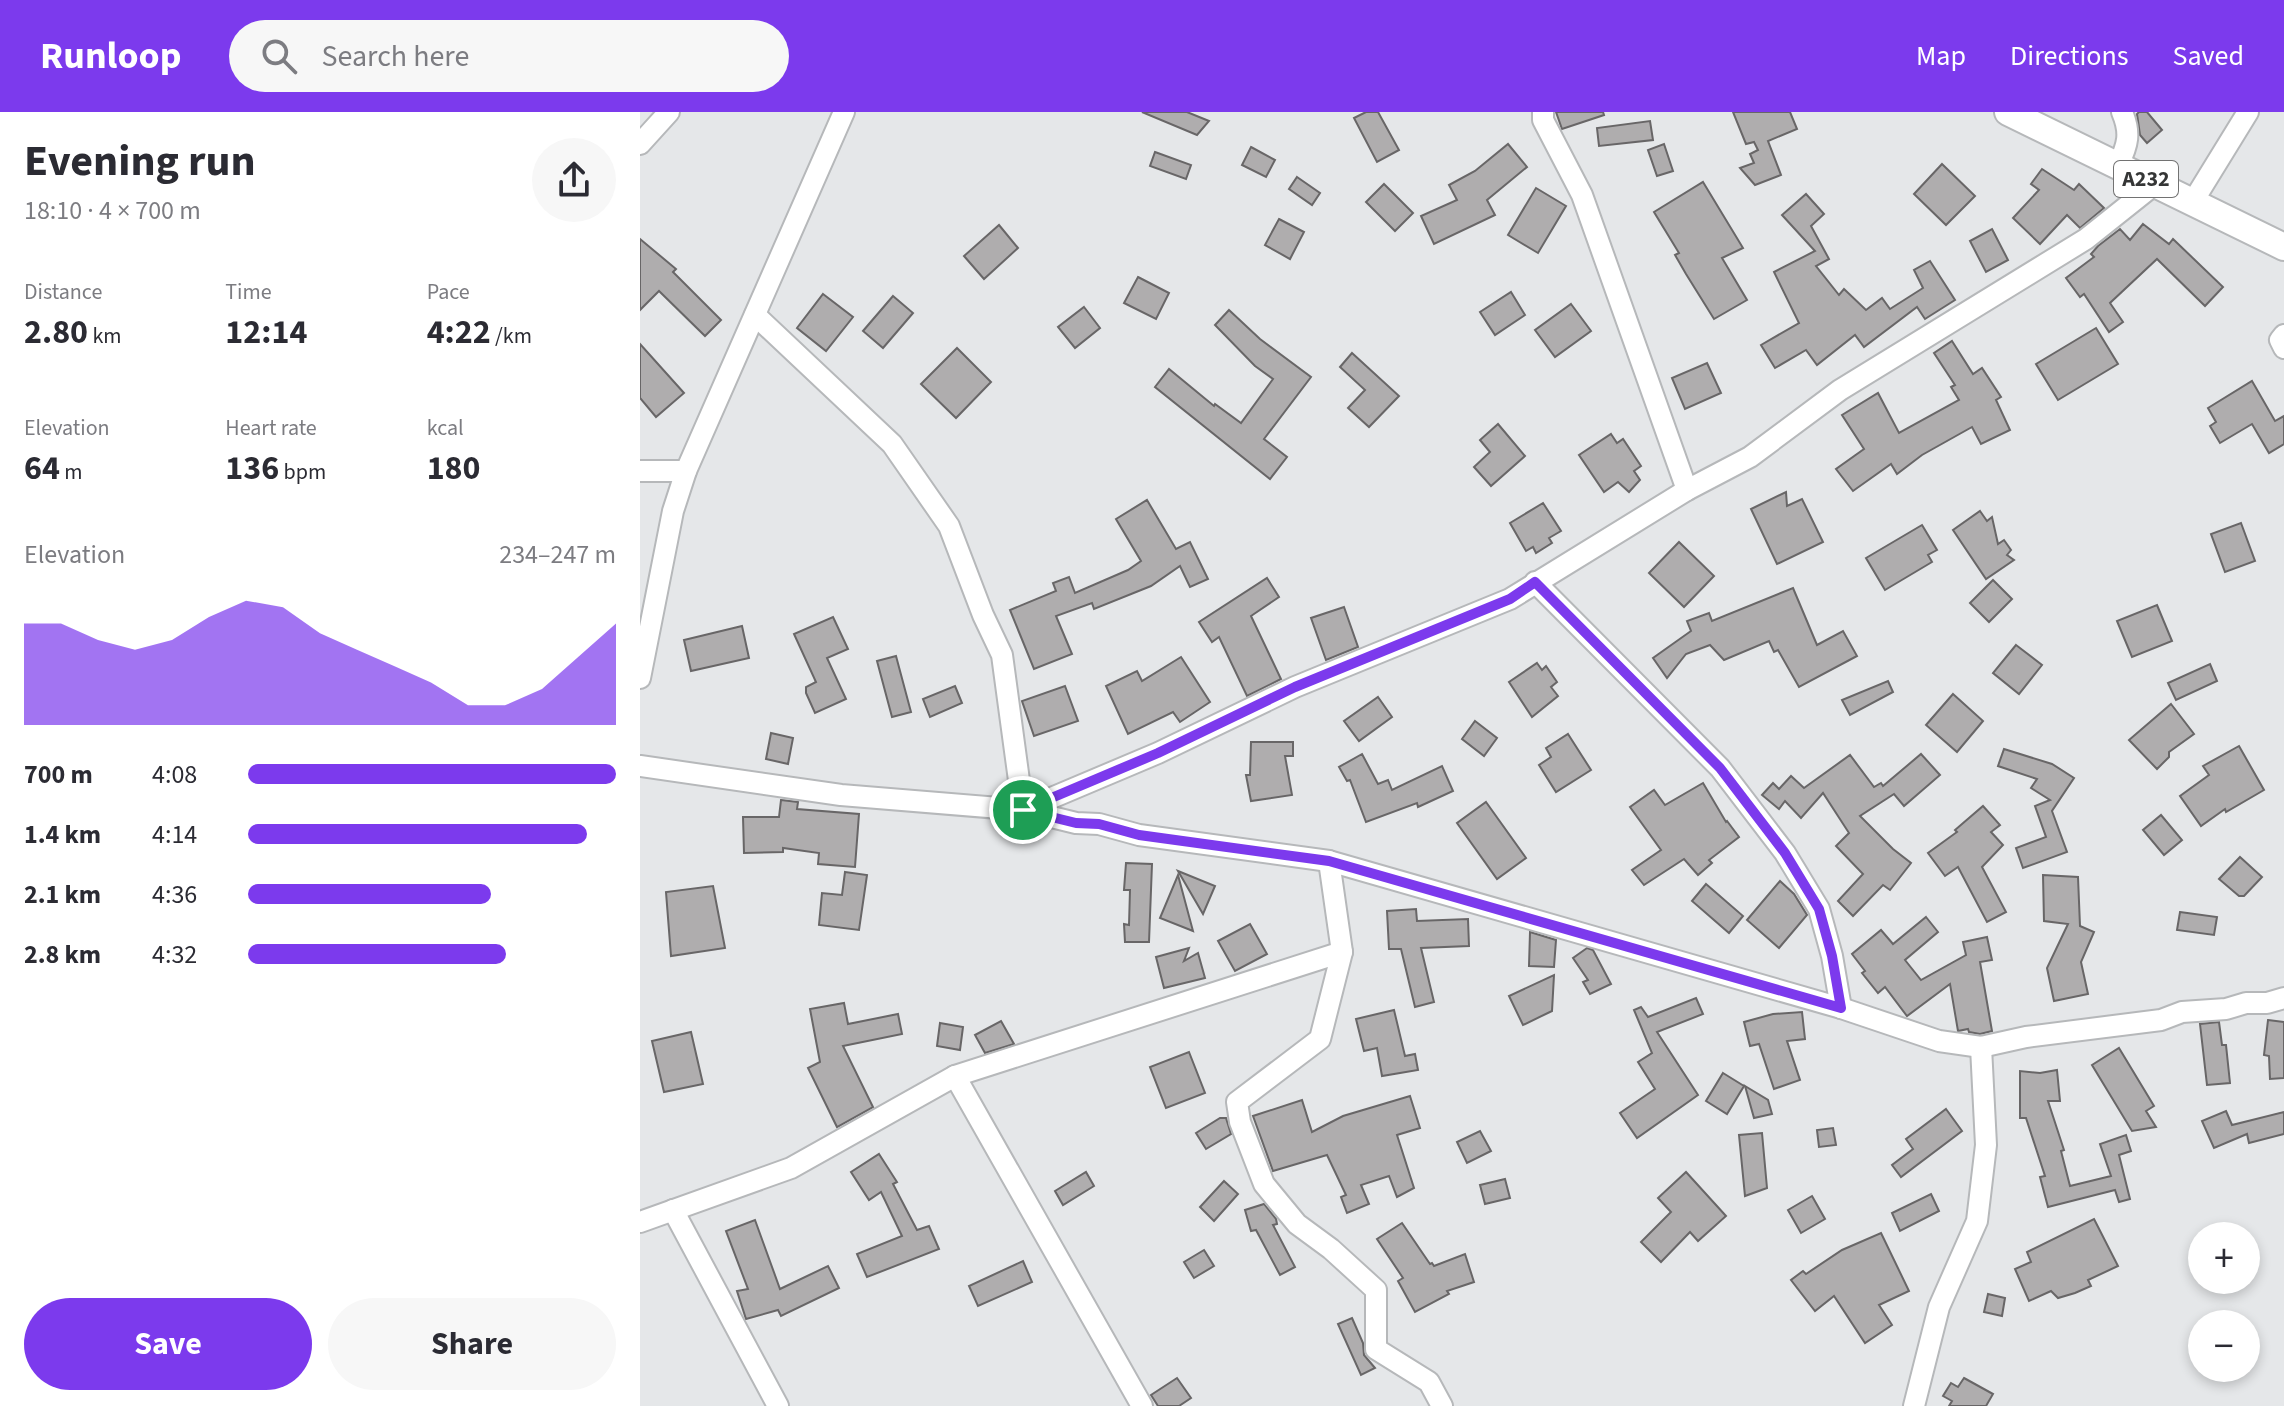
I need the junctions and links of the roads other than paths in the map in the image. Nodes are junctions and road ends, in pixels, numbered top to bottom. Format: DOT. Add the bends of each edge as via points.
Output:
graph roads {
  1 [pos="669,112"];
  2 [pos="844,112"];
  3 [pos="1543,112"];
  4 [pos="2008,112"];
  5 [pos="2122,112"];
  6 [pos="2248,112"];
  7 [pos="640,144"];
  8 [pos="2118,165"];
  9 [pos="2155,184"];
  10 [pos="2192,203"];
  11 [pos="2284,247"];
  12 [pos="755,315"];
  13 [pos="2284,335"];
  14 [pos="2284,348"];
  15 [pos="640,471"];
  16 [pos="686,471"];
  17 [pos="1687,490"];
  18 [pos="1535,582"];
  19 [pos="640,678"];
  20 [pos="640,766"];
  21 [pos="1023,810"];
  22 [pos="1329,861"];
  23 [pos="1342,952"];
  24 [pos="2284,998"];
  25 [pos="1841,1008"];
  26 [pos="1981,1047"];
  27 [pos="955,1076"];
  28 [pos="673,1210"];
  29 [pos="640,1222"];
  30 [pos="778,1406"];
  31 [pos="1142,1406"];
  32 [pos="1442,1406"];
  33 [pos="1914,1406"];
  1 -- 7 [label="street"];
  2 -- 12 [label="street"];
  3 -- 17 [label="street" via="1582,195"];
  4 -- 8 [label="main road, A232"];
  5 -- 8 [label="street" via="2129,128 2128,145"];
  6 -- 10 [label="street"];
  8 -- 9 [label="main road, A232"];
  9 -- 10 [label="main road, A232"];
  9 -- 17 [label="street" via="2086,239 1840,390 1750,457"];
  10 -- 11 [label="main road, A232"];
  12 -- 16 [label="street"];
  12 -- 21 [label="street" via="892,444 949,526 1002,655"];
  13 -- 14 [label="street"];
  15 -- 16 [label="street"];
  16 -- 19 [label="street" via="673,511"];
  17 -- 18 [label="street"];
  18 -- 21 [label="street" via="1510,599 1295,687"];
  18 -- 25 [label="street" via="1720,768 1785,853 1819,909"];
  20 -- 21 [label="street" via="841,795"];
  21 -- 22 [label="street" via="1139,835"];
  22 -- 23 [label="street"];
  22 -- 25 [label="street"];
  23 -- 27 [label="street"];
  23 -- 32 [label="street" via="1320,1039 1237,1102 1240,1122 1264,1184 1297,1224 1376,1290 1376,1349 1429,1382"];
  24 -- 26 [label="street"];
  25 -- 26 [label="street" via="1939,1041"];
  26 -- 33 [label="street" via="1986,1145 1977,1221 1939,1307"];
  27 -- 28 [label="street" via="791,1168"];
  27 -- 31 [label="street"];
  28 -- 29 [label="street"];
  28 -- 30 [label="street"];
}
